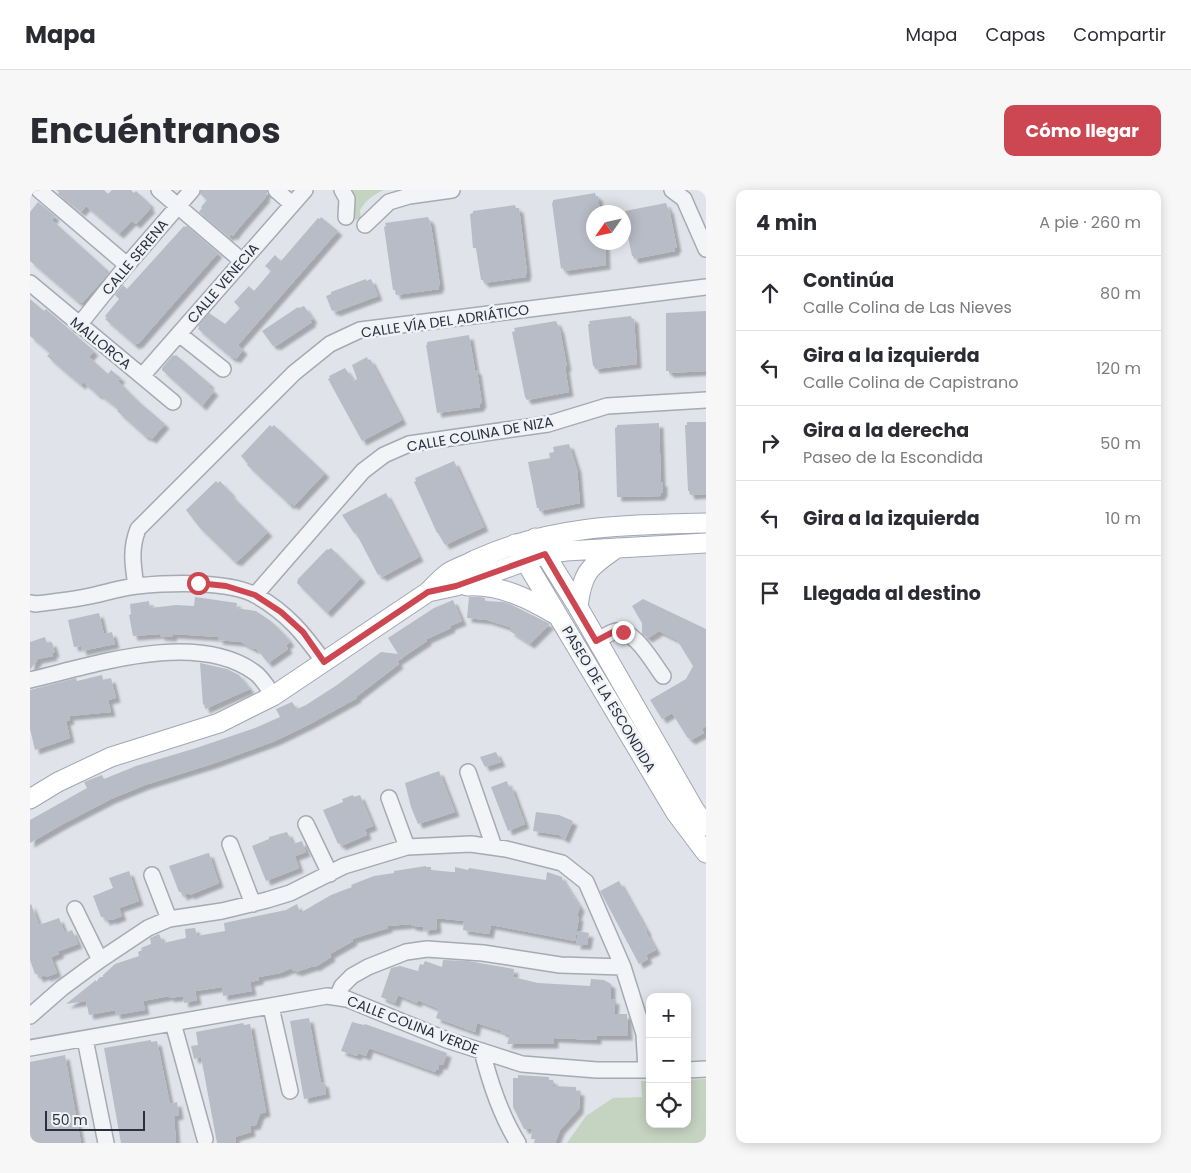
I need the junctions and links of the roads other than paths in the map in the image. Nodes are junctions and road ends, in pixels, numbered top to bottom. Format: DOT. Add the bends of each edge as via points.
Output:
graph roads {
  1 [pos="39,190"];
  2 [pos="159,190"];
  3 [pos="192,190"];
  4 [pos="276,190"];
  5 [pos="305,190"];
  6 [pos="342,190"];
  7 [pos="452,190"];
  8 [pos="672,190"];
  9 [pos="292,204"];
  10 [pos="178,206"];
  11 [pos="346,217"];
  12 [pos="365,225"];
  13 [pos="706,249"];
  14 [pos="242,261"];
  15 [pos="127,265"];
  16 [pos="30,283"];
  17 [pos="706,287"];
  18 [pos="79,325"];
  19 [pos="179,334"];
  20 [pos="223,369"];
  21 [pos="142,376"];
  22 [pos="706,400"];
  23 [pos="173,402"];
  24 [pos="706,523"];
  25 [pos="535,538"];
  26 [pos="706,543"];
  27 [pos="515,544"];
  28 [pos="617,548"];
  29 [pos="545,554"];
  30 [pos="525,560"];
  31 [pos="136,586"];
  32 [pos="456,586"];
  33 [pos="428,592"];
  34 [pos="255,595"];
  35 [pos="30,602"];
  36 [pos="578,607"];
  37 [pos="561,618"];
  38 [pos="596,641"];
  39 [pos="324,662"];
  40 [pos="663,676"];
  41 [pos="30,680"];
  42 [pos="273,696"];
  43 [pos="468,772"];
  44 [pos="389,798"];
  45 [pos="30,799"];
  46 [pos="306,824"];
  47 [pos="706,826"];
  48 [pos="230,844"];
  49 [pos="407,847"];
  50 [pos="494,847"];
  51 [pos="706,853"];
  52 [pos="330,874"];
  53 [pos="152,875"];
  54 [pos="253,904"];
  55 [pos="75,909"];
  56 [pos="169,919"];
  57 [pos="100,960"];
  58 [pos="623,967"];
  59 [pos="337,997"];
  60 [pos="270,1007"];
  61 [pos="30,1016"];
  62 [pos="173,1023"];
  63 [pos="85,1039"];
  64 [pos="30,1048"];
  65 [pos="482,1051"];
  66 [pos="646,1052"];
  67 [pos="706,1069"];
  68 [pos="646,1070"];
  69 [pos="691,1070"];
  70 [pos="290,1091"];
  71 [pos="205,1138"];
  72 [pos="106,1143"];
  73 [pos="518,1143"];
  1 -- 15 [label="street"];
  2 -- 10 [label="street"];
  3 -- 10 [label="street, CALLE SERENA"];
  4 -- 9 [label="street"];
  5 -- 9 [label="street, CALLE VENECIA"];
  6 -- 11 [label="street" via="347,199"];
  7 -- 12 [label="street" via="389,202"];
  8 -- 13 [label="street" via="684,199"];
  9 -- 14 [label="street, CALLE VENECIA"];
  10 -- 14 [label="street"];
  10 -- 15 [label="street, CALLE SERENA"];
  14 -- 19 [label="street, CALLE VENECIA"];
  15 -- 18 [label="street, CALLE SERENA"];
  16 -- 18 [label="street, MALLORCA"];
  17 -- 31 [label="street, CALLE VÍA DEL ADRIÁTICO" via="360,330 330,344 294,373 138,529 132,555"];
  18 -- 21 [label="street, MALLORCA"];
  19 -- 20 [label="street"];
  19 -- 21 [label="street, CALLE VENECIA"];
  21 -- 23 [label="street, MALLORCA"];
  22 -- 34 [label="street, CALLE COLINA DE NIZA" via="607,406 548,424 409,444 384,455 363,471"];
  24 -- 25 [label="main road" via="615,526"];
  25 -- 27 [label="main road"];
  25 -- 29 [label="main road, PASEO DE LA ESCONDIDA"];
  26 -- 28 [label="main road"];
  27 -- 30 [label="main road, PASEO DE LA ESCONDIDA"];
  27 -- 33 [label="main road" via="447,574"];
  28 -- 29 [label="main road"];
  28 -- 36 [label="main road" via="591,566 585,575"];
  29 -- 30 [label="main road"];
  29 -- 36 [label="main road, PASEO DE LA ESCONDIDA"];
  30 -- 32 [label="main road"];
  30 -- 37 [label="main road, PASEO DE LA ESCONDIDA"];
  31 -- 34 [label="street" via="198,583 226,586"];
  31 -- 35 [label="street" via="83,598"];
  32 -- 33 [label="main road"];
  32 -- 37 [label="main road" via="482,585 508,591"];
  33 -- 39 [label="main road"];
  34 -- 39 [label="street" via="303,632"];
  36 -- 38 [label="main road, PASEO DE LA ESCONDIDA"];
  37 -- 51 [label="main road, PASEO DE LA ESCONDIDA" via="676,813"];
  38 -- 40 [label="street" via="615,631 635,638"];
  38 -- 47 [label="main road, PASEO DE LA ESCONDIDA"];
  39 -- 42 [label="main road"];
  41 -- 42 [label="street" via="157,652 214,654 233,660 255,673"];
  42 -- 45 [label="main road" via="219,723 111,757"];
  43 -- 50 [label="street"];
  44 -- 49 [label="street"];
  46 -- 52 [label="street"];
  48 -- 54 [label="street"];
  49 -- 50 [label="street" via="471,844"];
  49 -- 52 [label="street" via="344,866"];
  50 -- 58 [label="street" via="562,863 586,882"];
  52 -- 54 [label="street" via="290,893"];
  53 -- 56 [label="street"];
  54 -- 56 [label="street"];
  55 -- 57 [label="street"];
  56 -- 57 [label="street" via="148,928"];
  57 -- 61 [label="street"];
  58 -- 59 [label="street" via="560,965 483,953 427,949 406,952 368,967 352,976"];
  58 -- 66 [label="street" via="644,1034"];
  59 -- 60 [label="street, CALLE COLINA VERDE"];
  59 -- 65 [label="street, CALLE COLINA VERDE"];
  60 -- 62 [label="street, CALLE COLINA VERDE"];
  60 -- 70 [label="street"];
  62 -- 63 [label="street, CALLE COLINA VERDE"];
  62 -- 71 [label="street"];
  63 -- 64 [label="street, CALLE COLINA VERDE"];
  63 -- 72 [label="street"];
  65 -- 68 [label="street, CALLE COLINA VERDE" via="522,1064 555,1068"];
  65 -- 73 [label="street" via="488,1077"];
  67 -- 69 [label="street"];
}
